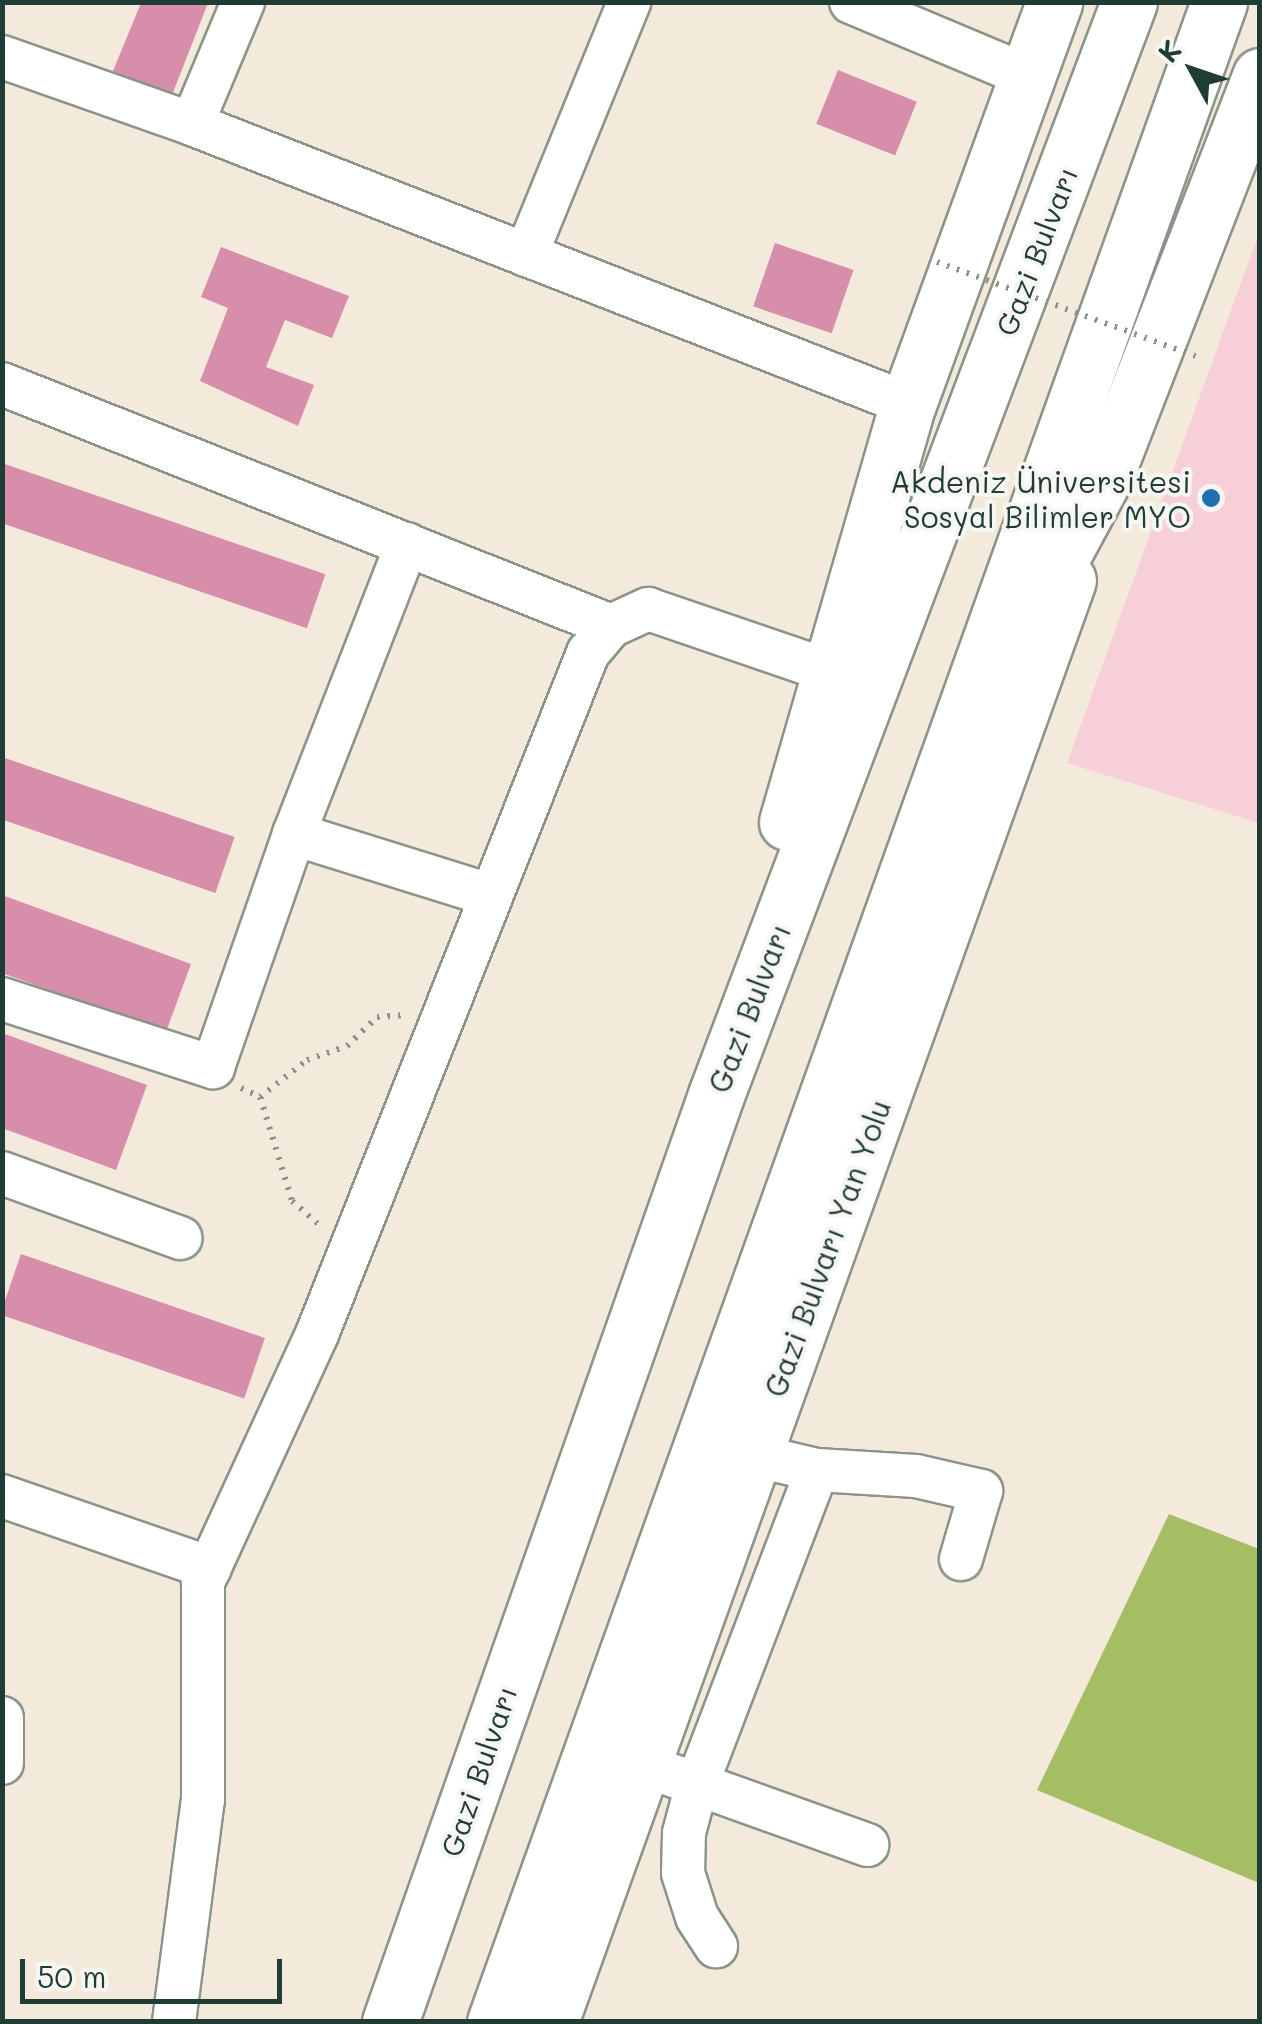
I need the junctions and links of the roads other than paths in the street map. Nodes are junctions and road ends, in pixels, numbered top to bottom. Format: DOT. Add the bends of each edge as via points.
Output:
graph roads {
  1 [pos="243,2"];
  2 [pos="630,2"];
  3 [pos="851,2"];
  4 [pos="1054,2"];
  5 [pos="1130,2"];
  6 [pos="1219,2"];
  7 [pos="2,57"];
  8 [pos="1027,76"];
  9 [pos="1260,76"];
  10 [pos="192,124"];
  11 [pos="526,255"];
  12 [pos="2,384"];
  13 [pos="908,404"];
  14 [pos="1106,474"];
  15 [pos="408,544"];
  16 [pos="611,626"];
  17 [pos="826,670"];
  18 [pos="926,809"];
  19 [pos="294,834"];
  20 [pos="490,894"];
  21 [pos="2,999"];
  22 [pos="716,1095"];
  23 [pos="2,1173"];
  24 [pos="181,1238"];
  25 [pos="753,1454"];
  26 [pos="816,1470"];
  27 [pos="2,1496"];
  28 [pos="960,1559"];
  29 [pos="210,1568"];
  30 [pos="2,1718"];
  31 [pos="2,1763"];
  32 [pos="642,1764"];
  33 [pos="698,1784"];
  34 [pos="867,1844"];
  35 [pos="716,1946"];
  36 [pos="174,2022"];
  37 [pos="390,2022"];
  38 [pos="495,2022"];
  39 [pos="550,2022"];
  1 -- 10 [label="street"];
  2 -- 11 [label="street"];
  3 -- 8 [label="street"];
  4 -- 8 [label="main road"];
  5 -- 22 [label="main road, Gazi Bulvarı"];
  6 -- 18 [label="main road"];
  7 -- 10 [label="street"];
  8 -- 13 [label="main road"];
  9 -- 14 [label="main road"];
  10 -- 11 [label="street"];
  11 -- 13 [label="street"];
  12 -- 15 [label="street"];
  13 -- 17 [label="main road"];
  14 -- 18 [label="main road"];
  14 -- 25 [label="main road, Gazi Bulvarı Yan Yolu"];
  15 -- 16 [label="street"];
  15 -- 19 [label="street"];
  16 -- 17 [label="street" via="648,609"];
  16 -- 20 [label="street" via="588,653"];
  17 -- 22 [label="main road"];
  18 -- 38 [label="main road"];
  19 -- 20 [label="street"];
  19 -- 21 [label="street" via="213,1067"];
  20 -- 29 [label="street" via="352,1245"];
  22 -- 37 [label="main road, Gazi Bulvarı"];
  23 -- 24 [label="street"];
  25 -- 26 [label="street"];
  25 -- 32 [label="main road, Gazi Bulvarı Yan Yolu"];
  26 -- 28 [label="street" via="916,1476 981,1491"];
  26 -- 33 [label="street"];
  27 -- 29 [label="street"];
  29 -- 36 [label="street" via="203,1582 203,1800"];
  30 -- 31 [label="street"];
  32 -- 33 [label="street"];
  32 -- 39 [label="main road, Gazi Bulvarı Yan Yolu"];
  33 -- 34 [label="street"];
  33 -- 35 [label="street" via="684,1833 683,1873"];
}
